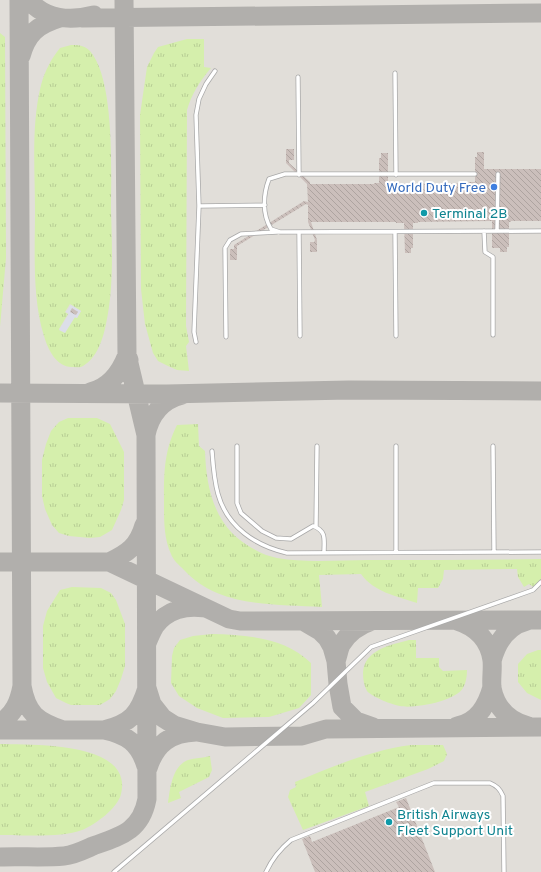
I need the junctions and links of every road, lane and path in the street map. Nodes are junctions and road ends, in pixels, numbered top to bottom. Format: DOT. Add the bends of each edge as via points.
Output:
graph roads {
  1 [pos="215,71"];
  2 [pos="395,73"];
  3 [pos="298,77"];
  4 [pos="475,174"];
  5 [pos="498,174"];
  6 [pos="299,175"];
  7 [pos="396,175"];
  8 [pos="265,204"];
  9 [pos="198,206"];
  10 [pos="484,231"];
  11 [pos="497,231"];
  12 [pos="541,231"];
  13 [pos="280,232"];
  14 [pos="299,232"];
  15 [pos="395,232"];
  16 [pos="493,335"];
  17 [pos="300,336"];
  18 [pos="396,336"];
  19 [pos="226,337"];
  20 [pos="196,342"];
  21 [pos="237,446"];
  22 [pos="317,446"];
  23 [pos="396,446"];
  24 [pos="493,446"];
  25 [pos="212,451"];
  26 [pos="316,527"];
  27 [pos="396,552"];
  28 [pos="494,552"];
  29 [pos="541,552"];
  30 [pos="324,553"];
  31 [pos="541,582"];
  32 [pos="114,872"];
  33 [pos="266,872"];
  34 [pos="504,872"];
  1 -- 9 [label="lane" via="199,99 196,115"];
  2 -- 7 [label="lane"];
  3 -- 6 [label="lane"];
  4 -- 7 [label="lane"];
  5 -- 11 [label="lane"];
  6 -- 7 [label="lane"];
  6 -- 8 [label="lane" via="285,174 269,179 265,191"];
  8 -- 9 [label="lane"];
  8 -- 13 [label="lane" via="266,221 271,229"];
  9 -- 20 [label="lane" via="194,332"];
  10 -- 11 [label="lane"];
  10 -- 15 [label="lane"];
  10 -- 16 [label="lane" via="485,252 493,257"];
  11 -- 12 [label="lane"];
  13 -- 14 [label="lane"];
  13 -- 19 [label="lane" via="241,234 230,240 225,248"];
  14 -- 15 [label="lane"];
  14 -- 17 [label="lane"];
  15 -- 18 [label="lane"];
  21 -- 26 [label="lane" via="237,503 241,513 262,531 276,538 291,539 313,526"];
  22 -- 26 [label="lane"];
  23 -- 27 [label="lane"];
  24 -- 28 [label="lane"];
  25 -- 30 [label="lane" via="215,481 221,504 241,531 272,549 287,553"];
  26 -- 30 [label="lane" via="324,534"];
  27 -- 28 [label="lane"];
  27 -- 30 [label="lane"];
  28 -- 29 [label="lane"];
  31 -- 32 [label="lane" via="533,590 371,647 313,703"];
  33 -- 34 [label="lane" via="272,858 291,840 434,783 490,783 501,790"];
}
